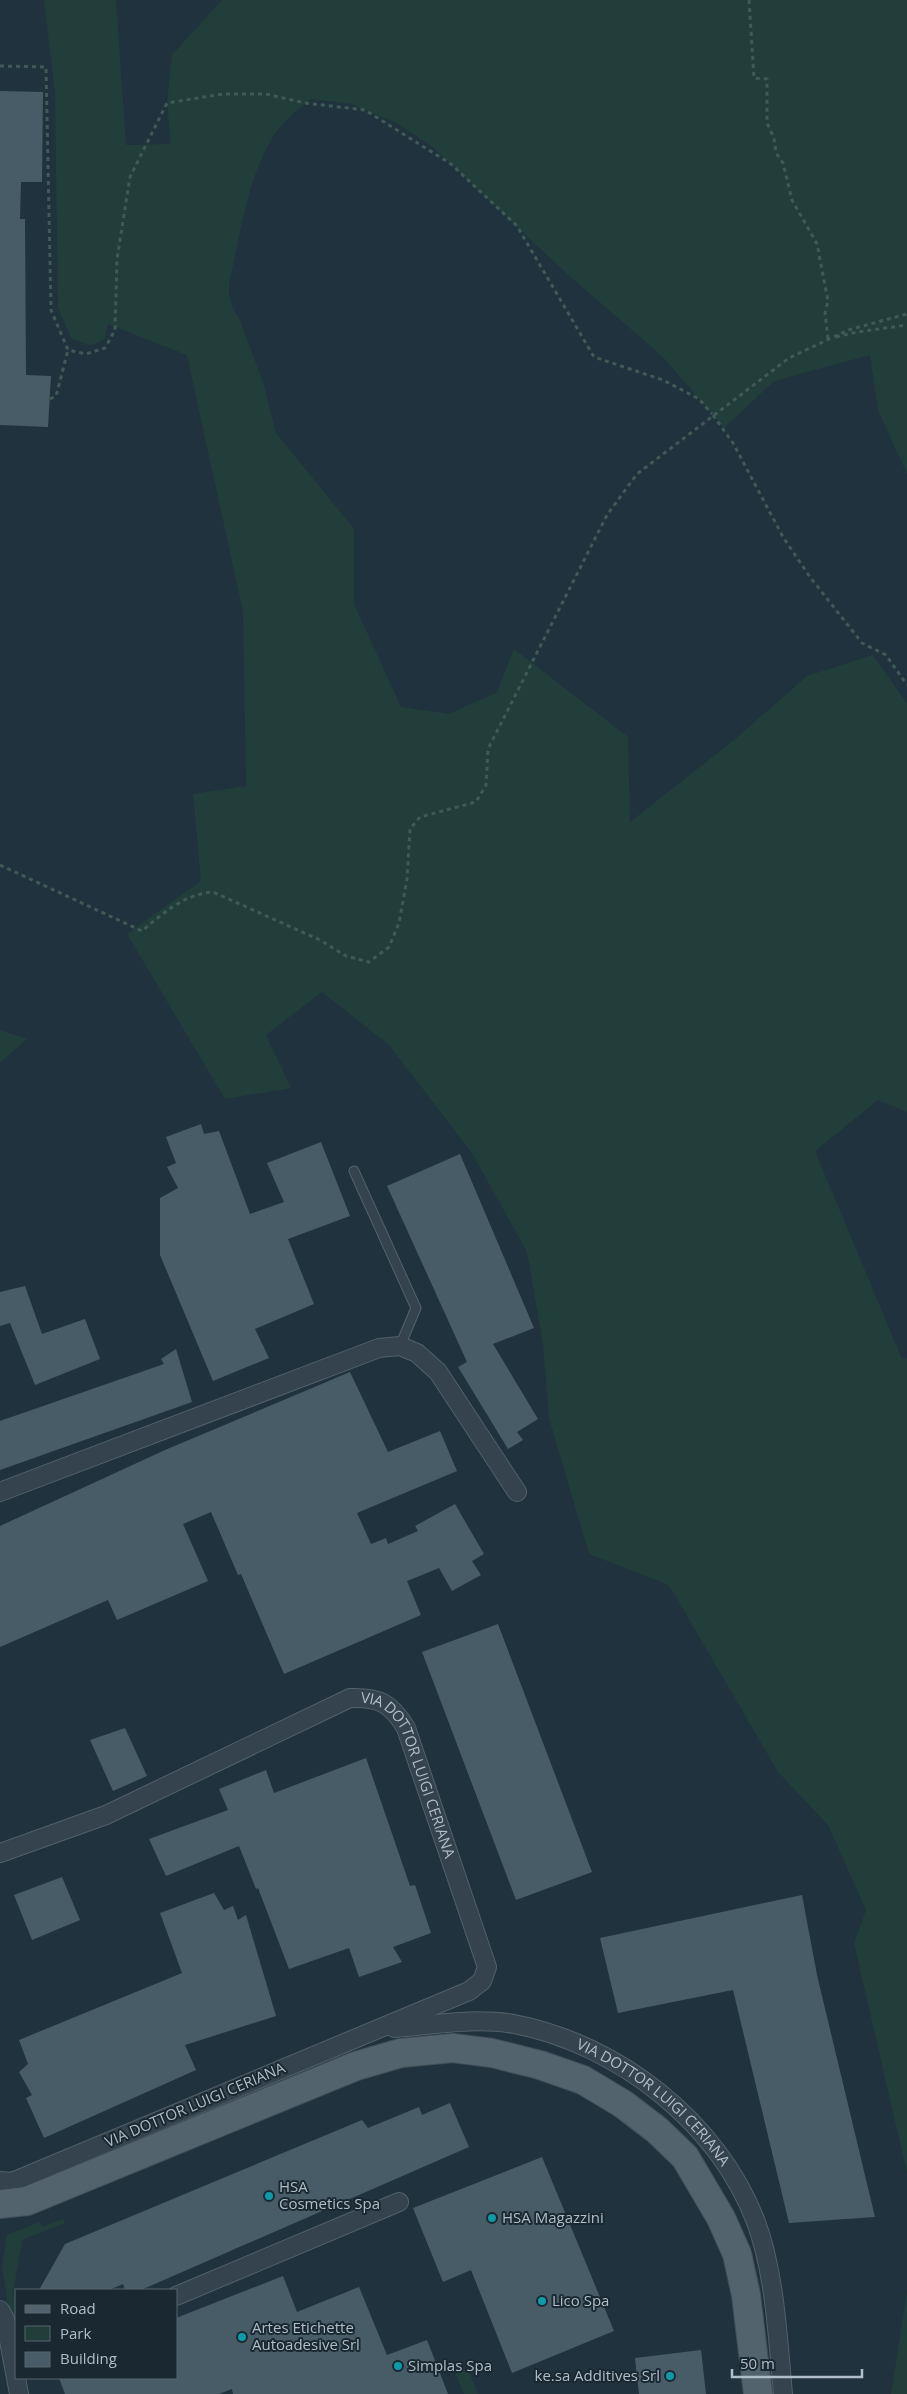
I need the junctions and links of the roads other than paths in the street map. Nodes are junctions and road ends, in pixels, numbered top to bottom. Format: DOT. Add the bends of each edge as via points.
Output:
graph roads {
  1 [pos="354,1171"];
  2 [pos="400,1346"];
  3 [pos="0,1492"];
  4 [pos="517,1492"];
  5 [pos="0,1853"];
  6 [pos="378,2029"];
  7 [pos="10,2192"];
  8 [pos="399,2202"];
  9 [pos="0,2224"];
  10 [pos="178,2295"];
  11 [pos="0,2310"];
  12 [pos="4,2332"];
  13 [pos="15,2363"];
  14 [pos="17,2379"];
  15 [pos="19,2394"];
  16 [pos="758,2394"];
  17 [pos="783,2394"];
  1 -- 2 [label="lane" via="416,1308"];
  2 -- 3 [label="street" via="379,1348"];
  2 -- 4 [label="street" via="417,1353 438,1372"];
  5 -- 6 [label="street, VIA DOTTOR LUIGI CERIANA" via="106,1814 350,1698 364,1697 384,1702 396,1712 406,1728 487,1967 482,1980 469,1991"];
  6 -- 7 [label="street, VIA DOTTOR LUIGI CERIANA"];
  6 -- 17 [label="street, VIA DOTTOR LUIGI CERIANA" via="471,2022 513,2024 562,2036 611,2059 683,2114 711,2145 736,2181 756,2222 769,2269"];
  7 -- 9 [label="main road"];
  7 -- 16 [label="main road" via="356,2066 401,2053 453,2048 492,2053 540,2065 582,2080 623,2104 657,2130 684,2157 721,2218 736,2254 746,2295"];
  8 -- 10 [label="street"];
  11 -- 12 [label="street" via="5,2319"];
  12 -- 13 [label="street"];
  14 -- 15 [label="street"];
}
